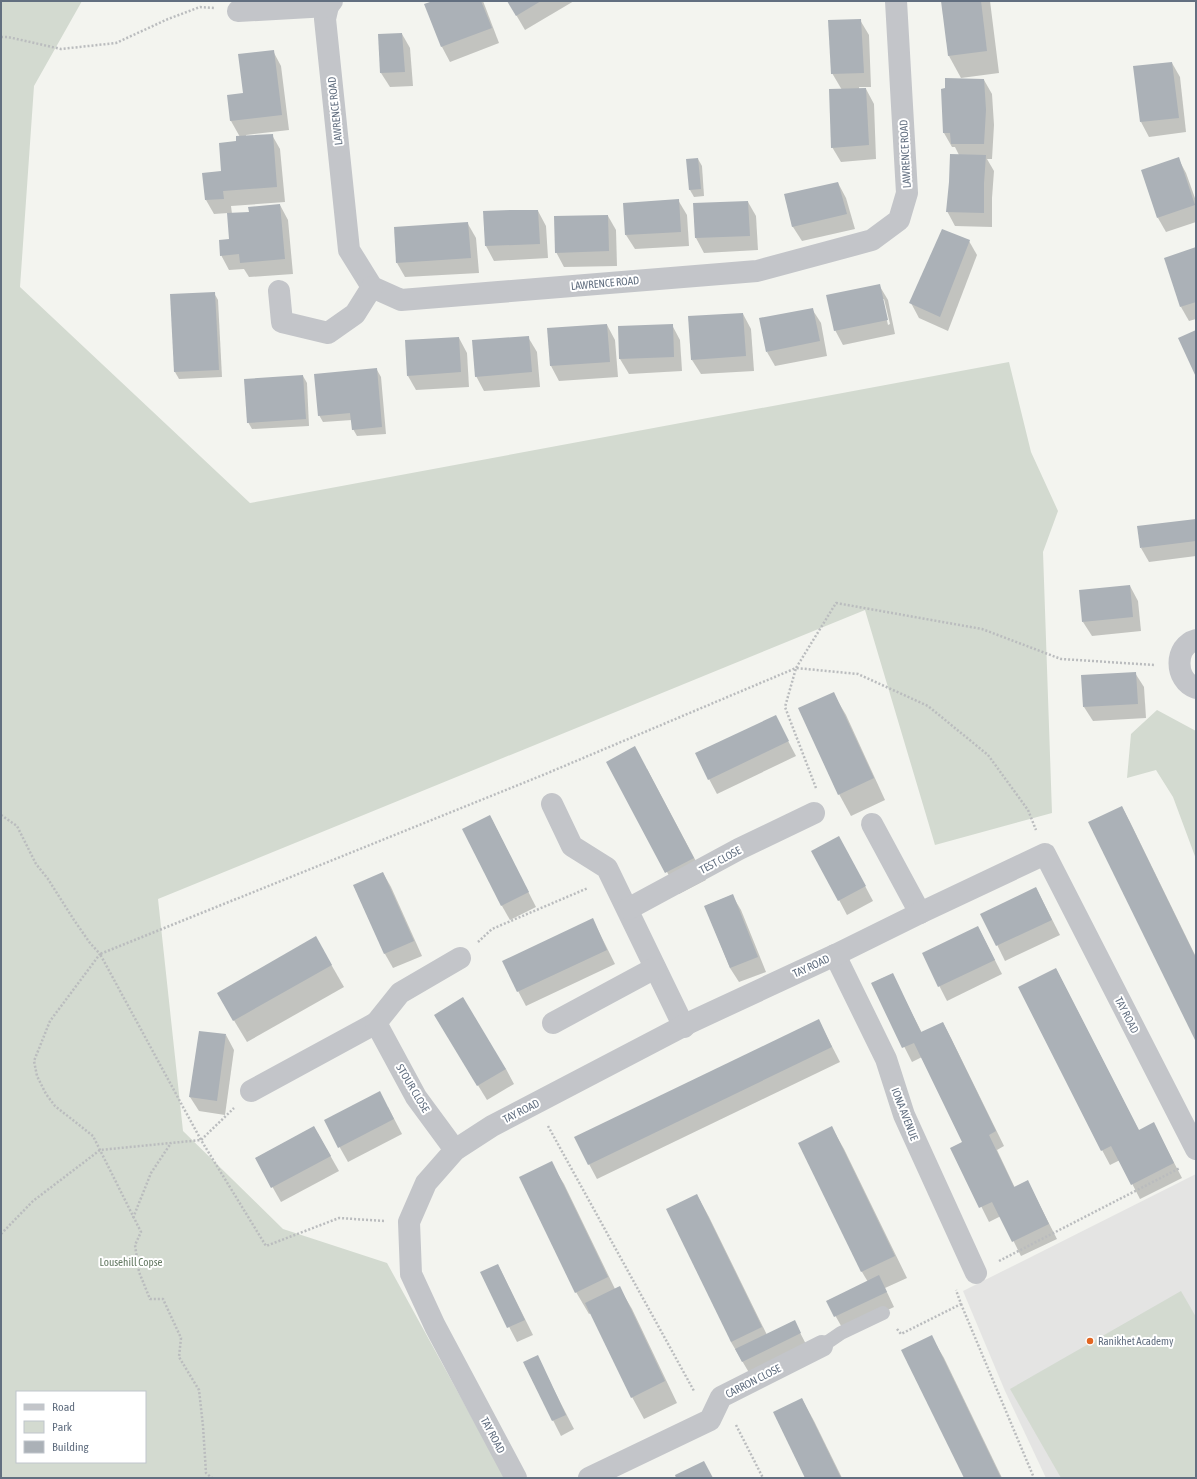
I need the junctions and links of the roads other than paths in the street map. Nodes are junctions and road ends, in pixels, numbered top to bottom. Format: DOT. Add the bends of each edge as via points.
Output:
graph roads {
  1 [pos="896,1"];
  2 [pos="330,4"];
  3 [pos="238,11"];
  4 [pos="372,287"];
  5 [pos="279,291"];
  6 [pos="1196,640"];
  7 [pos="1196,688"];
  8 [pos="552,804"];
  9 [pos="814,813"];
  10 [pos="872,824"];
  11 [pos="628,909"];
  12 [pos="920,913"];
  13 [pos="835,955"];
  14 [pos="460,958"];
  15 [pos="655,968"];
  16 [pos="376,1023"];
  17 [pos="553,1023"];
  18 [pos="684,1027"];
  19 [pos="251,1091"];
  20 [pos="1196,1149"];
  21 [pos="455,1150"];
  22 [pos="976,1273"];
  23 [pos="883,1313"];
  24 [pos="822,1346"];
  25 [pos="516,1478"];
  26 [pos="589,1478"];
  1 -- 4 [label="street, LAWRENCE ROAD" via="907,193 899,220 872,240 757,271 401,300"];
  2 -- 3 [label="street"];
  2 -- 4 [label="street, LAWRENCE ROAD" via="325,19 349,250"];
  4 -- 5 [label="street" via="355,314 328,333 282,322"];
  6 -- 7 [label="street" via="1190,642 1181,653 1179,666 1184,680"];
  8 -- 11 [label="street" via="572,846 607,868"];
  9 -- 11 [label="street, TEST CLOSE" via="739,849"];
  10 -- 12 [label="street"];
  11 -- 15 [label="street"];
  12 -- 13 [label="street, TAY ROAD"];
  12 -- 20 [label="street, TAY ROAD" via="1045,854"];
  13 -- 18 [label="street, TAY ROAD"];
  13 -- 22 [label="street, IONA AVENUE" via="886,1059 904,1115"];
  14 -- 16 [label="street" via="400,993"];
  15 -- 17 [label="street"];
  15 -- 18 [label="street"];
  16 -- 19 [label="street"];
  16 -- 21 [label="street, STOUR CLOSE" via="416,1097"];
  18 -- 21 [label="street, TAY ROAD" via="492,1126"];
  21 -- 25 [label="street, TAY ROAD" via="426,1183 409,1222 411,1274 435,1326"];
  23 -- 24 [label="lane, CARRON CLOSE" via="841,1333"];
  24 -- 26 [label="street, CARRON CLOSE" via="721,1396 710,1420"];
}
